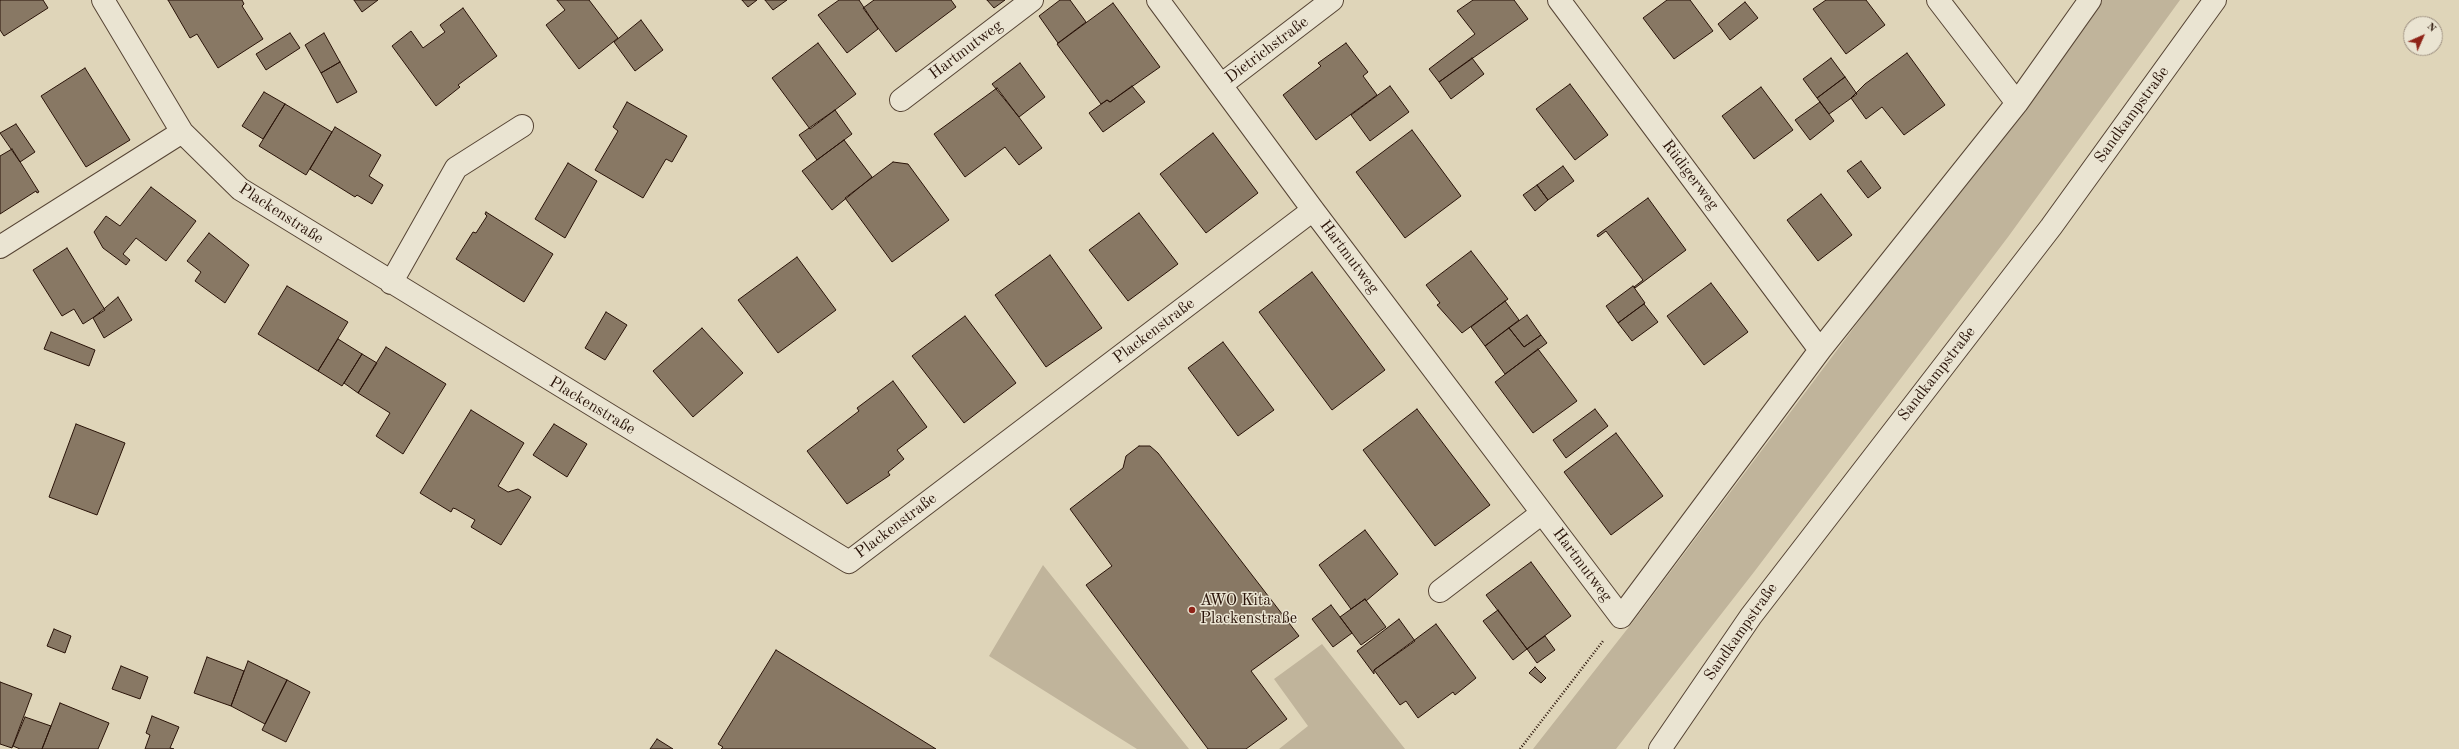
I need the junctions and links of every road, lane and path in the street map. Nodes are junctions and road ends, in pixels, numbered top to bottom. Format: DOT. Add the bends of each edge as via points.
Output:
graph roads {
  1 [pos="103,0"];
  2 [pos="1032,0"];
  3 [pos="1158,0"];
  4 [pos="1332,0"];
  5 [pos="1559,0"];
  6 [pos="1938,0"];
  7 [pos="2090,0"];
  8 [pos="2215,0"];
  9 [pos="1221,85"];
  10 [pos="901,100"];
  11 [pos="2017,103"];
  12 [pos="522,126"];
  13 [pos="182,132"];
  14 [pos="1314,210"];
  15 [pos="0,247"];
  16 [pos="391,283"];
  17 [pos="1820,350"];
  18 [pos="1542,513"];
  19 [pos="1440,591"];
  20 [pos="1621,617"];
  21 [pos="1520,749"];
  22 [pos="1660,749"];
  1 -- 13 [label="street, Plackenstraße"];
  2 -- 10 [label="street, Hartmutweg"];
  3 -- 9 [label="street, Hartmutweg"];
  4 -- 9 [label="street, Dietrichstraße"];
  5 -- 17 [label="street, Rüdigerweg"];
  6 -- 11 [label="street"];
  7 -- 11 [label="street"];
  8 -- 22 [label="street, Sandkampstraße" via="2051,227 1751,616"];
  9 -- 14 [label="street, Hartmutweg"];
  11 -- 17 [label="street"];
  12 -- 16 [label="street" via="456,168"];
  13 -- 15 [label="street"];
  13 -- 16 [label="street, Plackenstraße" via="240,189"];
  14 -- 16 [label="street, Plackenstraße" via="849,562"];
  14 -- 18 [label="street, Hartmutweg"];
  17 -- 20 [label="street"];
  18 -- 19 [label="street, Hartmutweg"];
  18 -- 20 [label="street, Hartmutweg"];
  20 -- 21 [label="path"];
}
